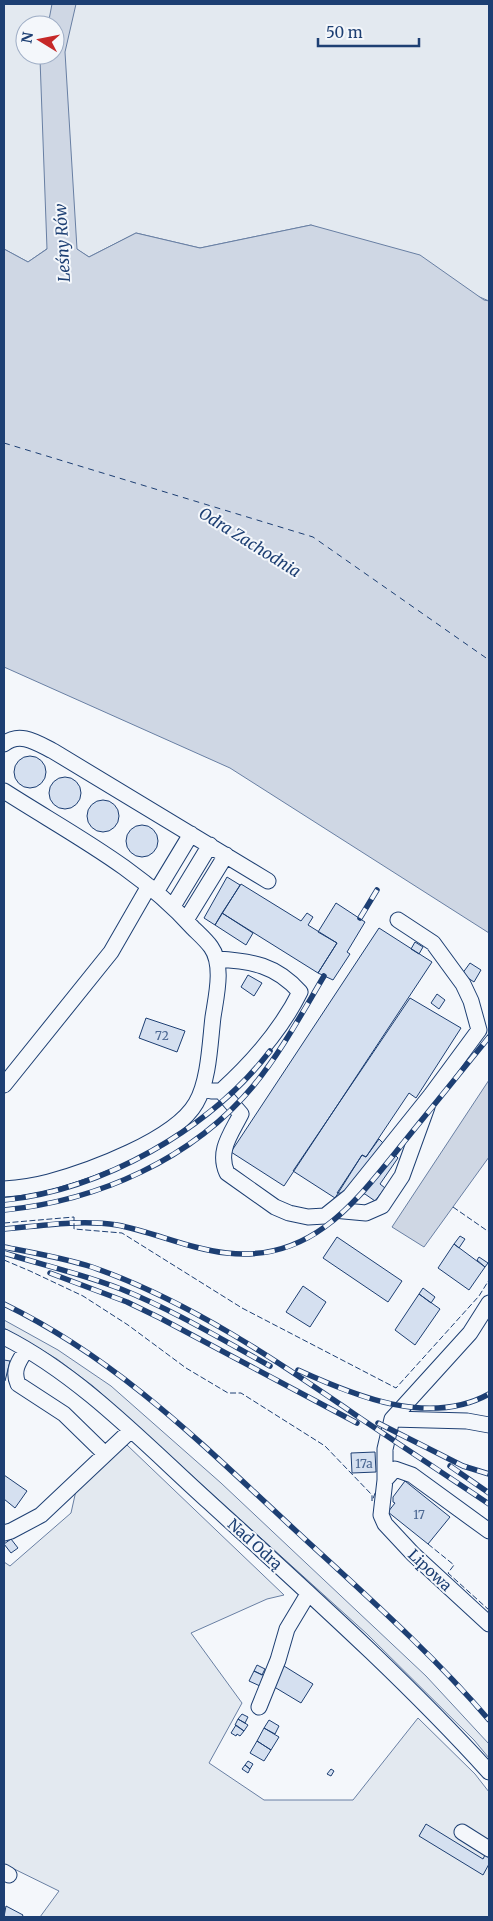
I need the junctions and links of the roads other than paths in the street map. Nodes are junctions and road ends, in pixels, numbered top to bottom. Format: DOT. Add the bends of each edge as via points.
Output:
graph roads {
  1 [pos="4,744"];
  2 [pos="4,791"];
  3 [pos="191,834"];
  4 [pos="210,845"];
  5 [pos="226,855"];
  6 [pos="268,881"];
  7 [pos="152,889"];
  8 [pos="173,906"];
  9 [pos="186,920"];
  10 [pos="398,920"];
  11 [pos="217,959"];
  12 [pos="4,1085"];
  13 [pos="202,1090"];
  14 [pos="221,1091"];
  15 [pos="431,1095"];
  16 [pos="4,1189"];
  17 [pos="332,1210"];
  18 [pos="489,1303"];
  19 [pos="4,1337"];
  20 [pos="26,1350"];
  21 [pos="392,1419"];
  22 [pos="489,1425"];
  23 [pos="130,1431"];
  24 [pos="105,1454"];
  25 [pos="385,1480"];
  26 [pos="489,1531"];
  27 [pos="4,1533"];
  28 [pos="308,1594"];
  29 [pos="489,1624"];
  30 [pos="259,1707"];
  31 [pos="489,1772"];
  32 [pos="462,1832"];
  33 [pos="489,1849"];
  1 -- 3 [label="street" via="18,737 33,741"];
  2 -- 7 [label="street" via="108,854"];
  3 -- 4 [label="street"];
  3 -- 7 [label="street"];
  4 -- 5 [label="street"];
  4 -- 8 [label="street"];
  5 -- 6 [label="street"];
  5 -- 9 [label="street"];
  7 -- 8 [label="street"];
  7 -- 12 [label="street" via="111,952"];
  8 -- 9 [label="street"];
  9 -- 11 [label="street" via="212,948"];
  10 -- 15 [label="street" via="433,943 472,1001 479,1030"];
  11 -- 13 [label="street" via="215,1004"];
  11 -- 14 [label="street" via="247,960 272,969 292,982 300,992 290,1012 252,1060"];
  13 -- 14 [label="street"];
  13 -- 16 [label="street" via="197,1102 181,1120 143,1145 70,1176"];
  14 -- 17 [label="street" via="241,1114 222,1155 227,1173 290,1213 325,1216"];
  15 -- 17 [label="street" via="350,1196"];
  15 -- 17 [label="street" via="402,1176 382,1206 366,1213"];
  18 -- 21 [label="street" via="470,1333"];
  19 -- 20 [label="street, Nad Odrą"];
  20 -- 23 [label="street, Nad Odrą" via="71,1380"];
  20 -- 24 [label="street" via="16,1365 14,1377 18,1384 64,1414"];
  21 -- 22 [label="street" via="467,1421"];
  21 -- 25 [label="street" via="385,1449"];
  23 -- 24 [label="street"];
  23 -- 28 [label="street, Nad Odrą"];
  24 -- 27 [label="street" via="40,1515"];
  25 -- 26 [label="street" via="395,1469 412,1475"];
  25 -- 29 [label="street, Lipowa" via="381,1509 385,1524"];
  28 -- 30 [label="street" via="287,1628"];
  28 -- 31 [label="street, Nad Odrą" via="407,1685"];
  32 -- 33 [label="street"];
}
